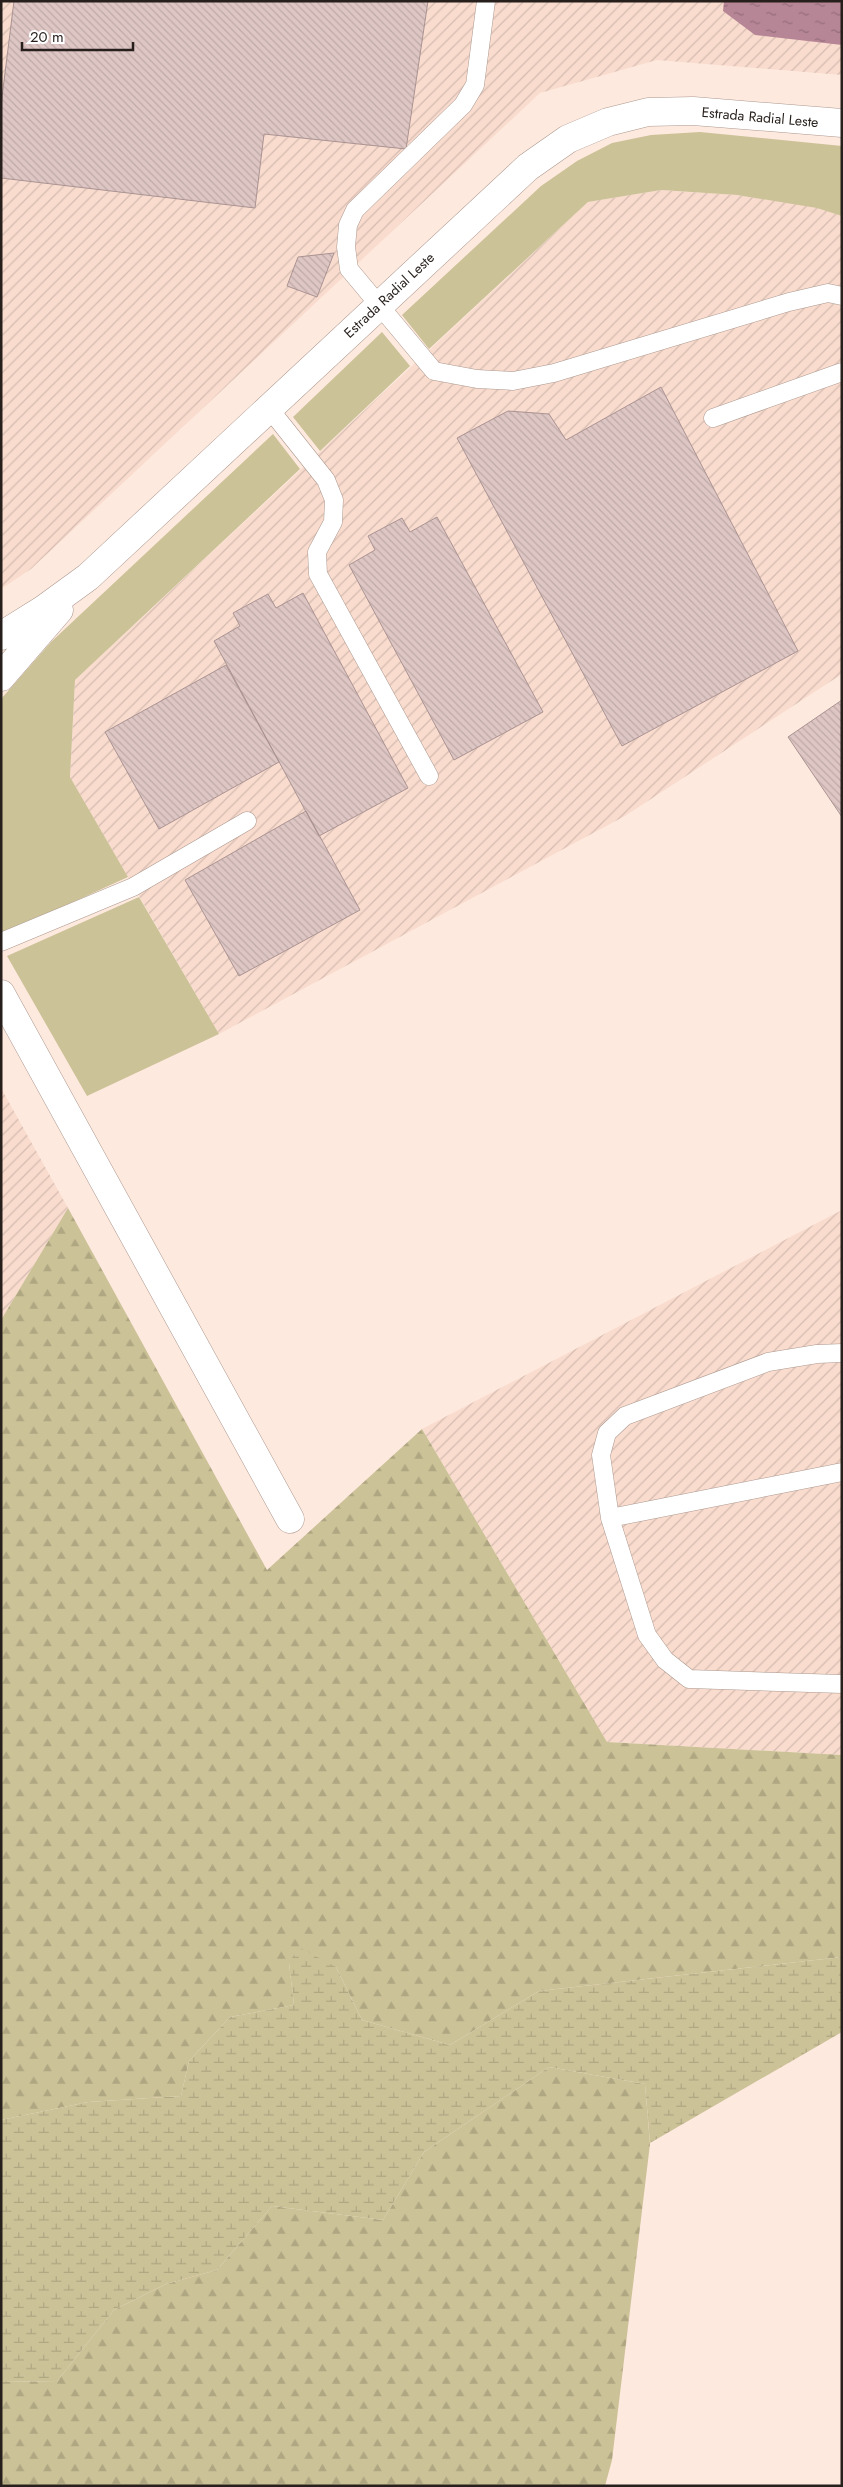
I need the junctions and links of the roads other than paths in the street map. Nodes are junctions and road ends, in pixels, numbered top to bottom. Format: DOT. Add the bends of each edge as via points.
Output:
graph roads {
  1 [pos="486,1"];
  2 [pos="842,123"];
  3 [pos="842,296"];
  4 [pos="378,305"];
  5 [pos="842,372"];
  6 [pos="268,408"];
  7 [pos="713,418"];
  8 [pos="88,577"];
  9 [pos="1,636"];
  10 [pos="1,676"];
  11 [pos="429,776"];
  12 [pos="247,822"];
  13 [pos="1,942"];
  14 [pos="1,994"];
  15 [pos="842,1353"];
  16 [pos="842,1472"];
  17 [pos="610,1518"];
  18 [pos="290,1519"];
  19 [pos="842,1684"];
  1 -- 4 [label="lane" via="475,85 463,105 355,210 348,225 349,269"];
  2 -- 4 [label="street, Estrada Radial Leste" via="694,111 648,112 608,122 568,139 528,167"];
  3 -- 4 [label="lane" via="828,293 790,302 554,373 513,380 477,379 434,371"];
  4 -- 6 [label="street, Estrada Radial Leste"];
  5 -- 7 [label="lane"];
  6 -- 8 [label="street, Estrada Radial Leste"];
  6 -- 11 [label="lane" via="329,487 334,500 333,522 317,552 318,574"];
  8 -- 9 [label="street, Estrada Radial Leste"];
  8 -- 10 [label="street"];
  12 -- 13 [label="lane" via="133,887"];
  14 -- 18 [label="street"];
  15 -- 17 [label="lane" via="768,1362 625,1416 607,1433 601,1455"];
  16 -- 17 [label="lane"];
  17 -- 19 [label="lane" via="647,1635 666,1660 689,1679"];
}
